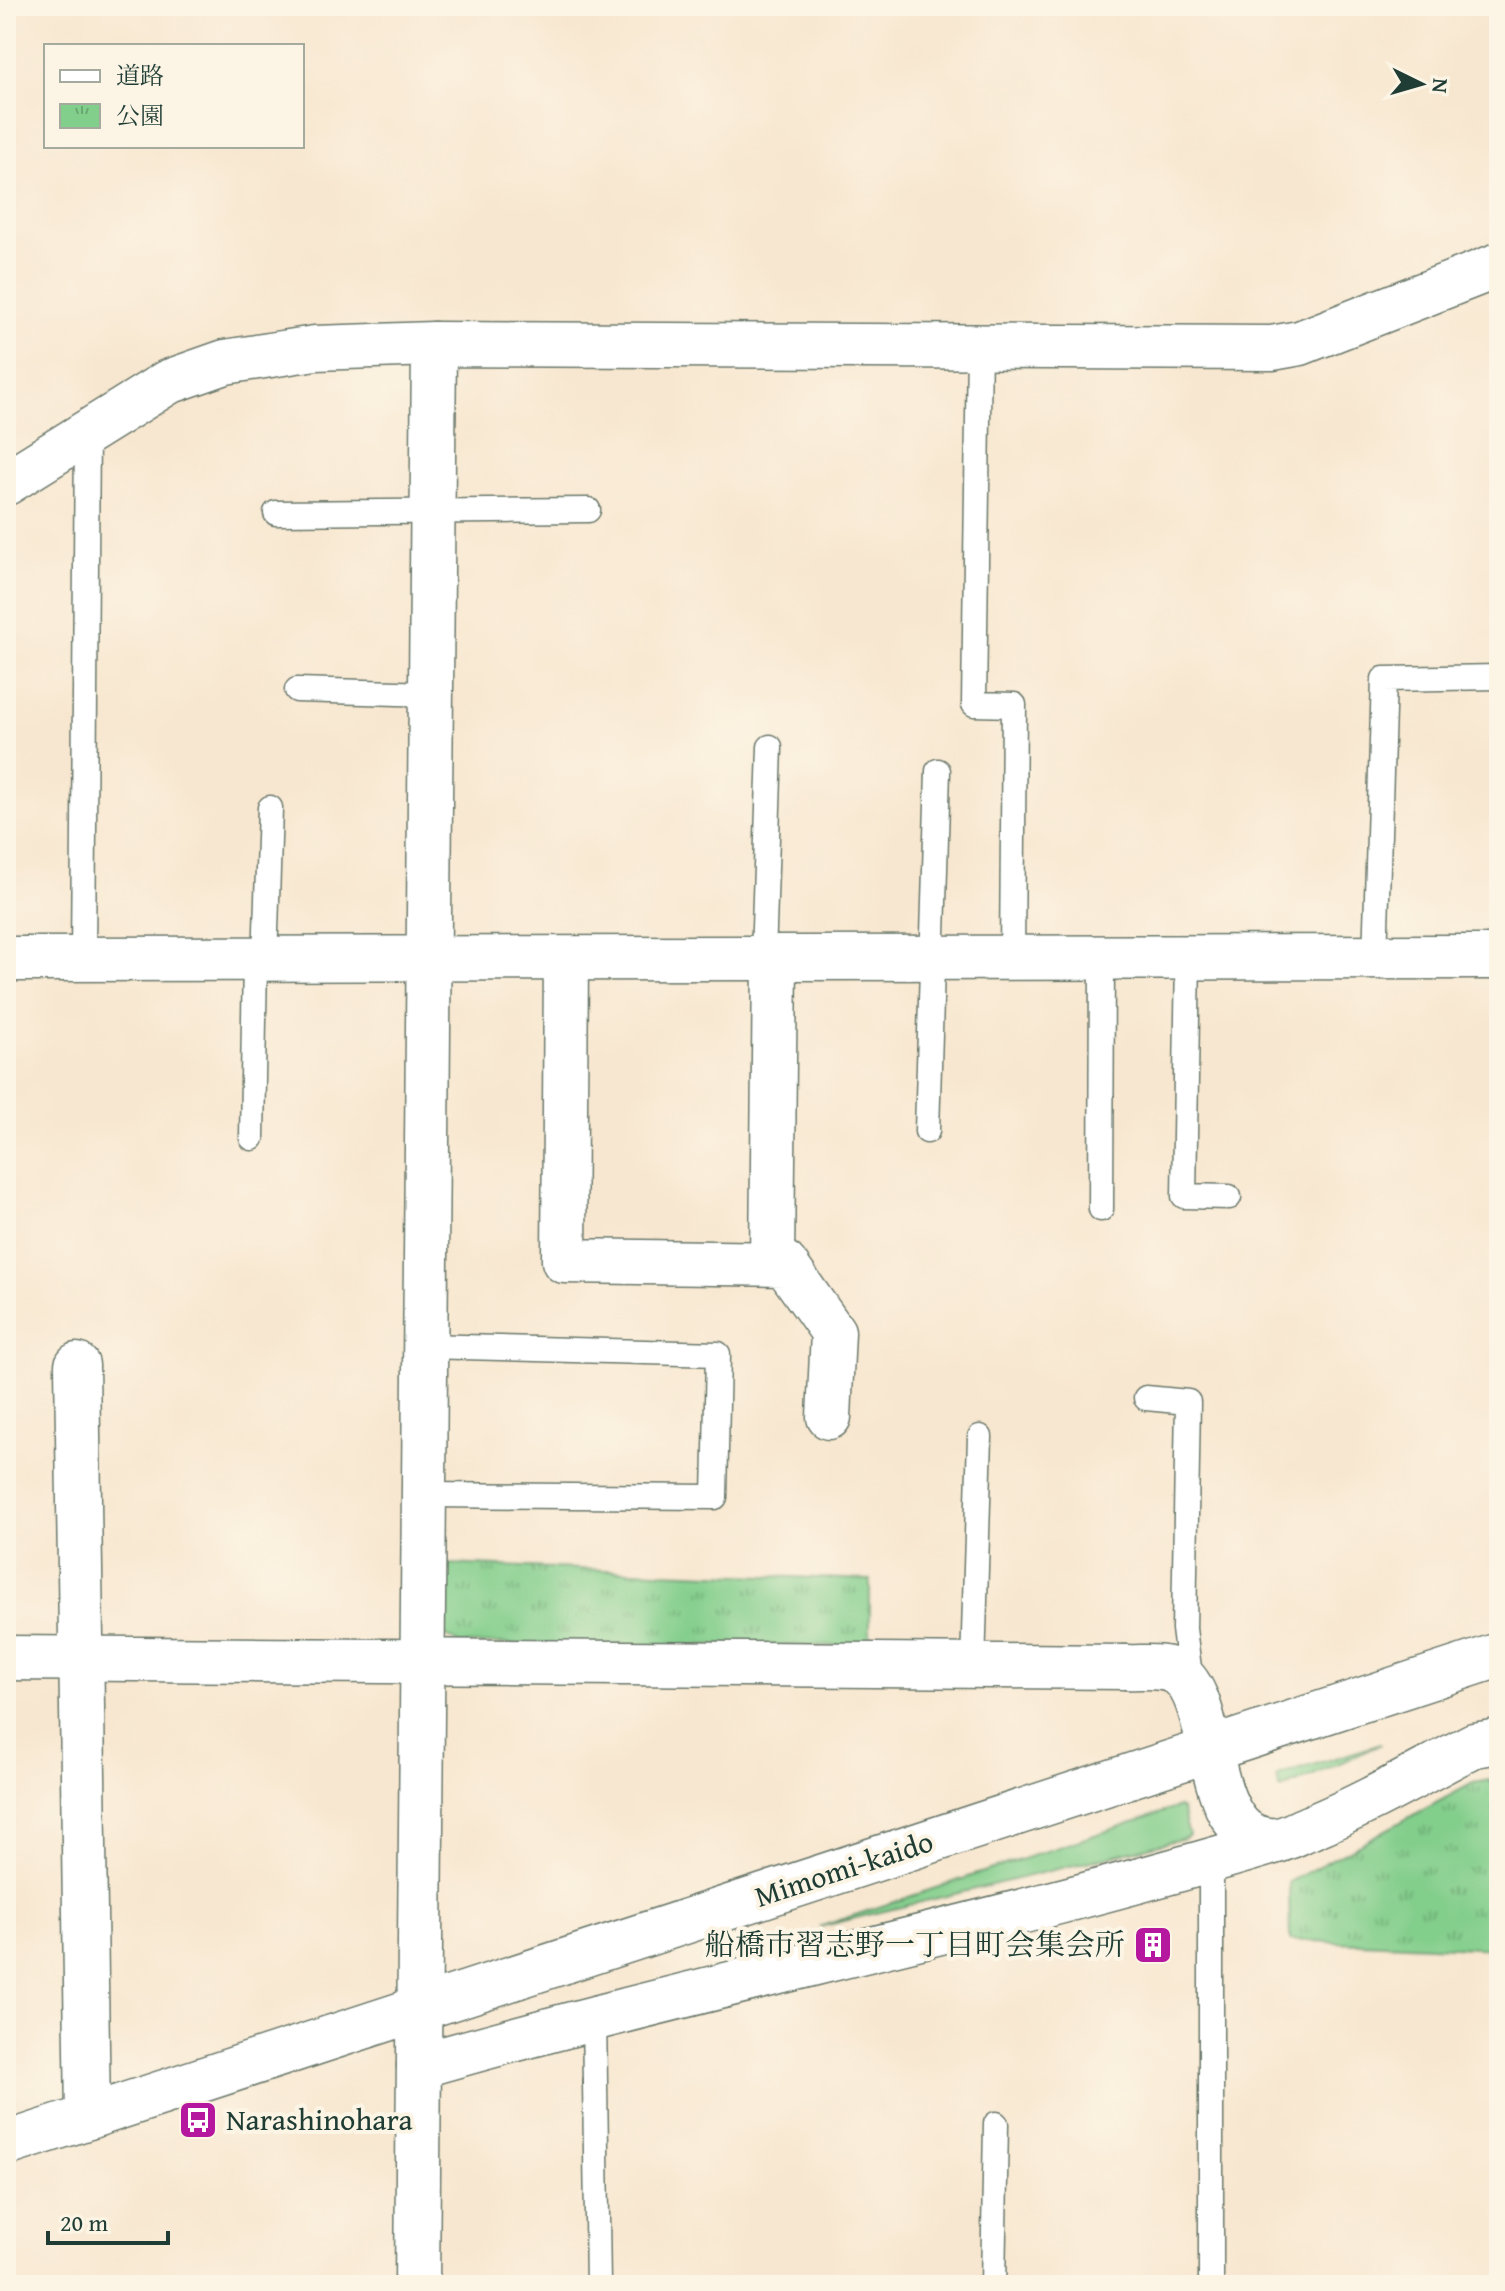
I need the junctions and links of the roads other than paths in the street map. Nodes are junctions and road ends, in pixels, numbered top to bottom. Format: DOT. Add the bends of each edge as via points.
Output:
graph roads {
  1 [pos="1499,265"];
  2 [pos="434,344"];
  3 [pos="979,346"];
  4 [pos="87,431"];
  5 [pos="6,483"];
  6 [pos="588,510"];
  7 [pos="433,512"];
  8 [pos="276,513"];
  9 [pos="1499,677"];
  10 [pos="297,690"];
  11 [pos="431,694"];
  12 [pos="770,747"];
  13 [pos="938,771"];
  14 [pos="270,808"];
  15 [pos="1499,957"];
  16 [pos="769,958"];
  17 [pos="932,958"];
  18 [pos="1012,958"];
  19 [pos="1102,958"];
  20 [pos="1188,958"];
  21 [pos="1375,958"];
  22 [pos="6,959"];
  23 [pos="83,959"];
  24 [pos="566,959"];
  25 [pos="260,960"];
  26 [pos="429,960"];
  27 [pos="927,1131"];
  28 [pos="252,1138"];
  29 [pos="1229,1197"];
  30 [pos="1101,1209"];
  31 [pos="772,1263"];
  32 [pos="425,1346"];
  33 [pos="77,1365"];
  34 [pos="1146,1398"];
  35 [pos="829,1417"];
  36 [pos="980,1437"];
  37 [pos="424,1495"];
  38 [pos="1499,1655"];
  39 [pos="6,1658"];
  40 [pos="81,1659"];
  41 [pos="422,1661"];
  42 [pos="973,1666"];
  43 [pos="1191,1685"];
  44 [pos="1499,1741"];
  45 [pos="1209,1751"];
  46 [pos="1280,1840"];
  47 [pos="1211,1861"];
  48 [pos="419,2008"];
  49 [pos="594,2015"];
  50 [pos="419,2066"];
  51 [pos="88,2117"];
  52 [pos="996,2124"];
  53 [pos="6,2144"];
  54 [pos="417,2285"];
  55 [pos="598,2285"];
  56 [pos="993,2285"];
  57 [pos="1211,2285"];
  1 -- 3 [label="street" via="1300,343 1272,348"];
  2 -- 3 [label="street"];
  2 -- 4 [label="street" via="315,348 225,362 168,382"];
  2 -- 7 [label="street"];
  3 -- 18 [label="lane" via="974,704 1014,705"];
  4 -- 5 [label="street"];
  4 -- 23 [label="lane"];
  6 -- 7 [label="lane"];
  7 -- 8 [label="lane"];
  7 -- 11 [label="street"];
  9 -- 21 [label="lane" via="1384,679"];
  10 -- 11 [label="lane"];
  11 -- 26 [label="street"];
  12 -- 16 [label="lane"];
  13 -- 17 [label="lane"];
  14 -- 25 [label="lane"];
  15 -- 21 [label="street"];
  16 -- 17 [label="street"];
  16 -- 24 [label="street"];
  16 -- 31 [label="street"];
  17 -- 18 [label="street"];
  17 -- 27 [label="lane"];
  18 -- 19 [label="street"];
  19 -- 20 [label="street"];
  19 -- 30 [label="lane"];
  20 -- 21 [label="street"];
  20 -- 29 [label="lane" via="1184,1196"];
  22 -- 23 [label="street"];
  23 -- 25 [label="street"];
  24 -- 26 [label="street"];
  24 -- 31 [label="street" via="564,1261"];
  25 -- 26 [label="street"];
  25 -- 28 [label="lane"];
  26 -- 32 [label="street"];
  31 -- 35 [label="street" via="785,1264 833,1332"];
  32 -- 37 [label="street"];
  32 -- 37 [label="lane" via="718,1354 715,1497"];
  33 -- 40 [label="street"];
  34 -- 43 [label="lane" via="1188,1402 1184,1629"];
  36 -- 42 [label="lane"];
  37 -- 41 [label="street"];
  38 -- 45 [label="street, Mimomi-kaido"];
  39 -- 40 [label="street"];
  40 -- 41 [label="street"];
  40 -- 51 [label="street"];
  41 -- 42 [label="street"];
  41 -- 48 [label="street"];
  42 -- 43 [label="street" via="1169,1668"];
  43 -- 45 [label="street"];
  44 -- 46 [label="street" via="1474,1745"];
  45 -- 46 [label="street" via="1230,1809 1245,1830 1260,1839"];
  45 -- 48 [label="street, Mimomi-kaido"];
  46 -- 47 [label="street"];
  47 -- 49 [label="street"];
  47 -- 57 [label="lane"];
  48 -- 50 [label="street"];
  48 -- 51 [label="street, Mimomi-kaido"];
  49 -- 50 [label="street"];
  49 -- 55 [label="lane"];
  50 -- 54 [label="street"];
  51 -- 53 [label="street, Mimomi-kaido"];
  52 -- 56 [label="lane"];
}
